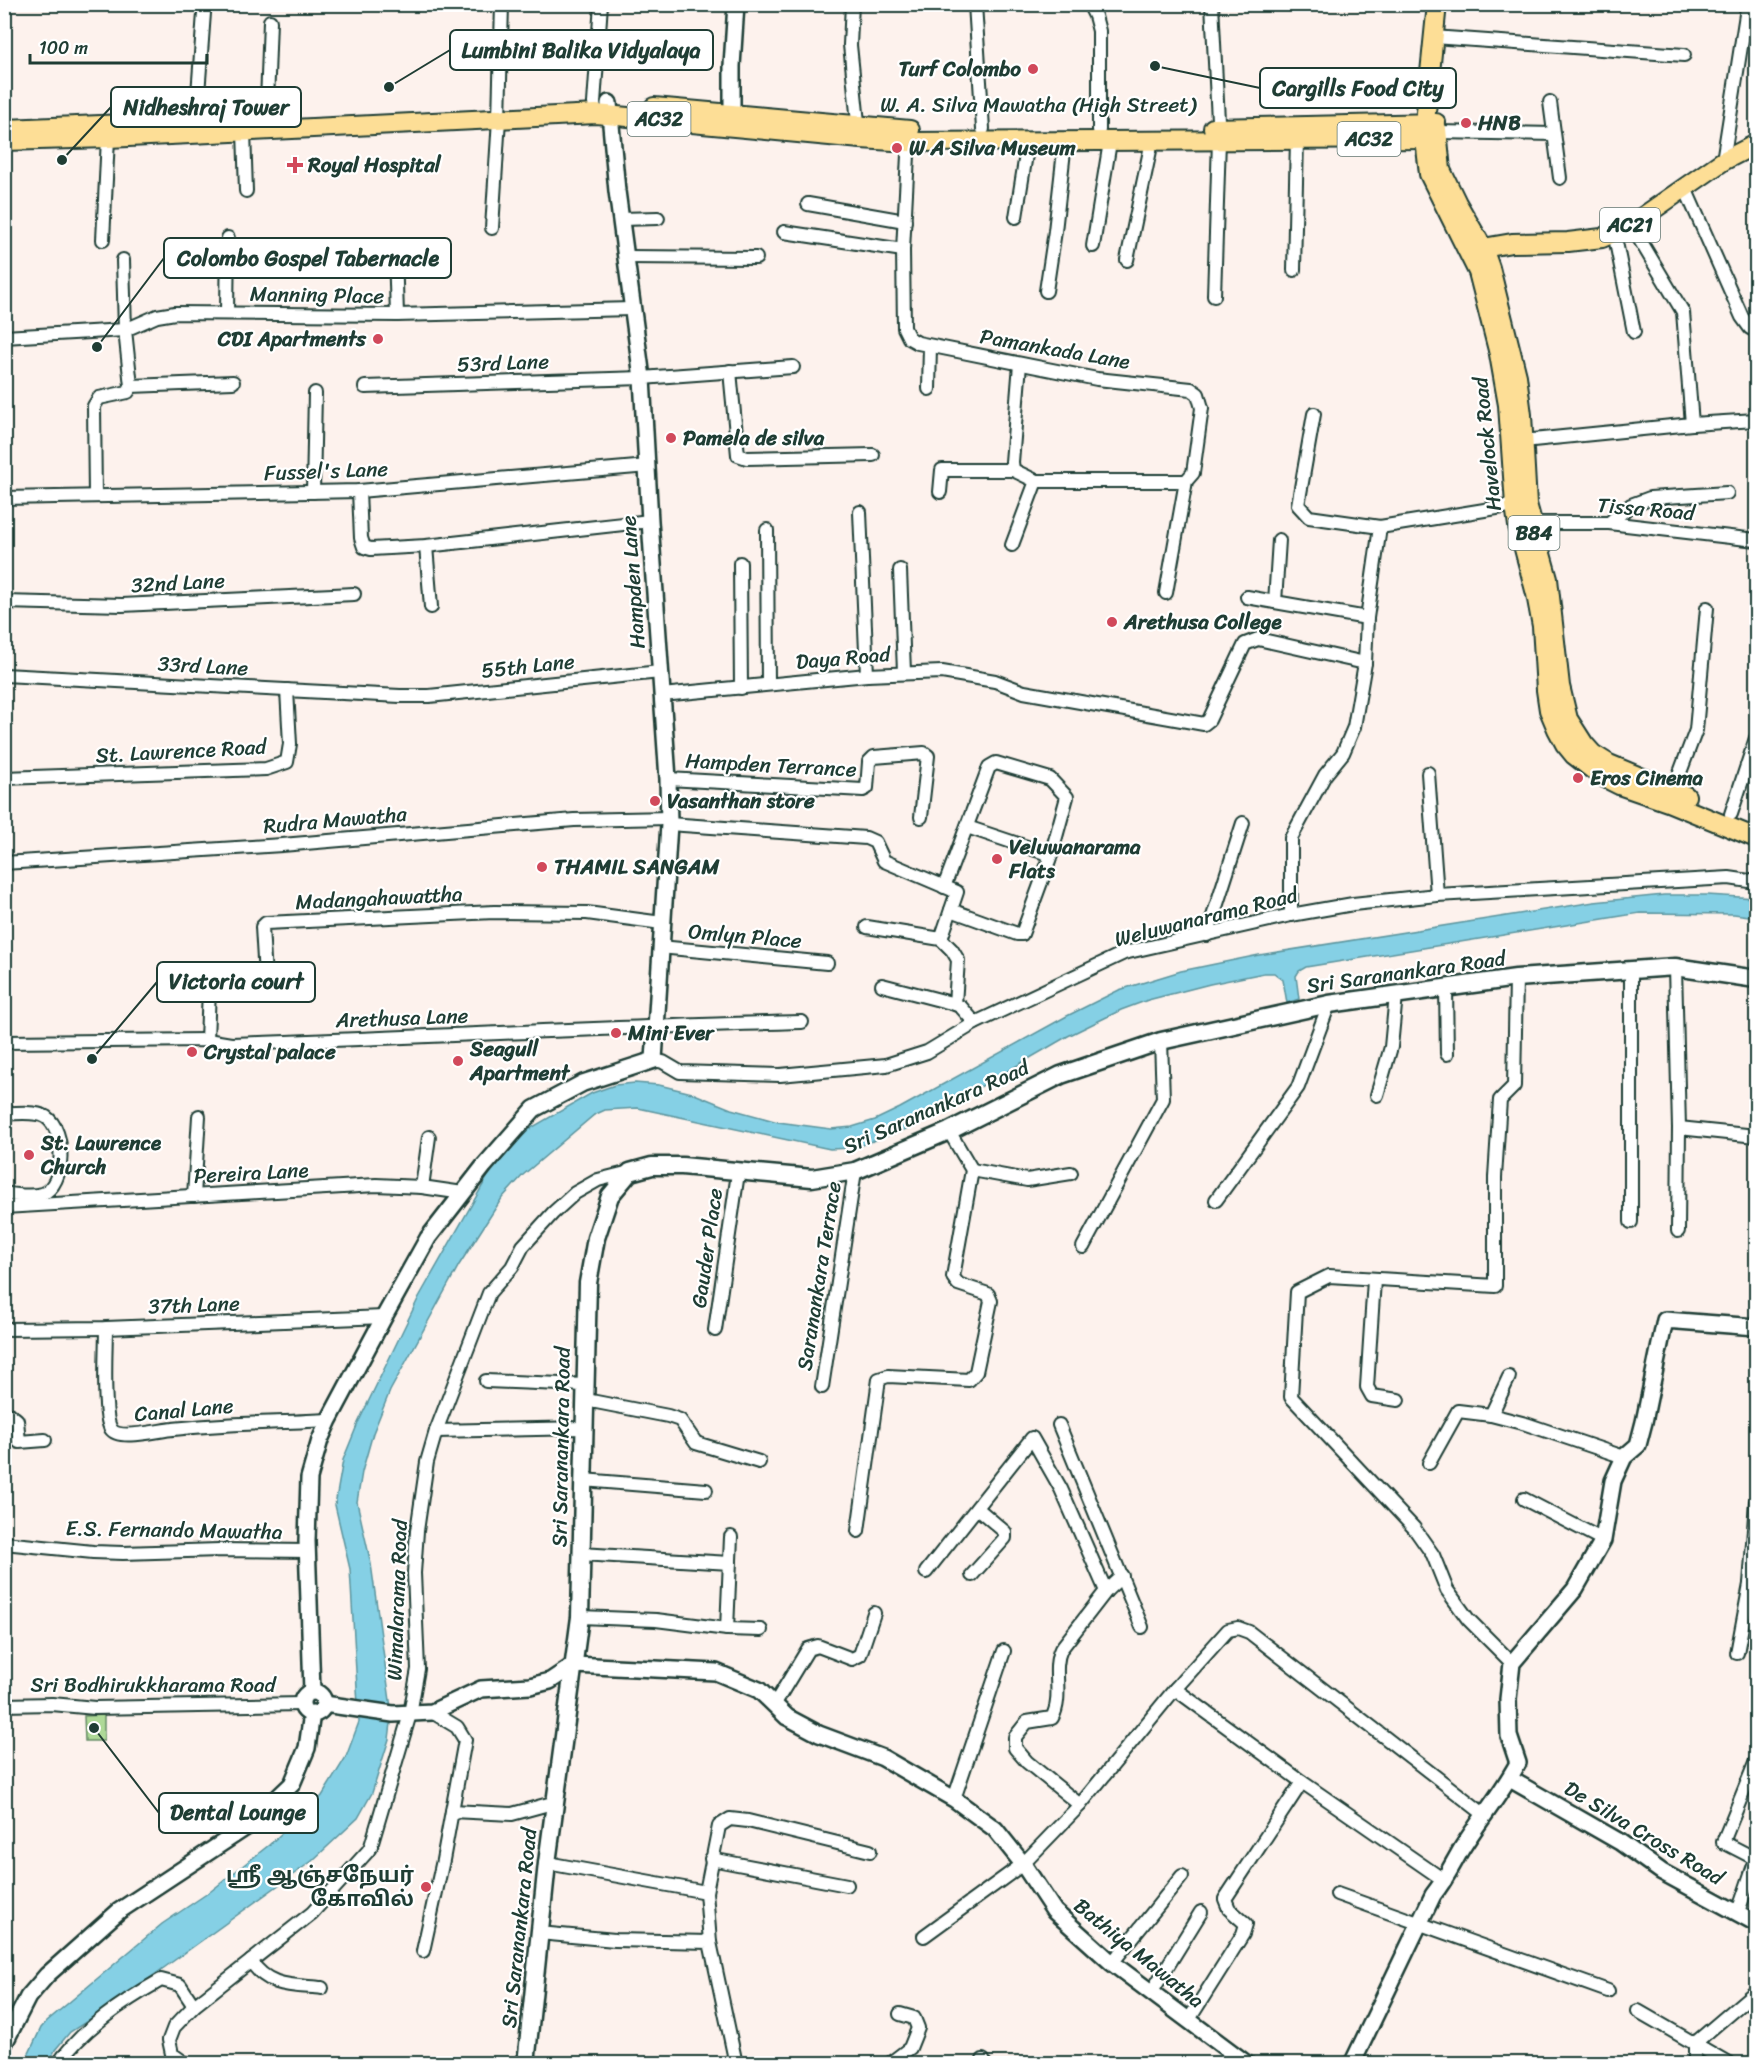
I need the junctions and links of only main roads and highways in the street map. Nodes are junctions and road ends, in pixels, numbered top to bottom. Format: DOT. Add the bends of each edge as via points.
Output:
graph roads {
  1 [pos="1437,4"];
  2 [pos="1448,4"];
  3 [pos="1439,37"];
  4 [pos="265,124"];
  5 [pos="4,129"];
  6 [pos="1432,131"];
  7 [pos="1218,134"];
  8 [pos="909,136"];
  9 [pos="1104,136"];
  10 [pos="4,141"];
  11 [pos="1756,144"];
  12 [pos="1476,250"];
  13 [pos="1756,824"];
  14 [pos="1756,838"];
  15 [pos="1756,979"];
  16 [pos="526,2064"];
  1 -- 3 [label="main road, Havelock Road / B84"];
  2 -- 3 [label="main road, Havelock Road / B84"];
  3 -- 6 [label="main road, Havelock Road / B84"];
  4 -- 5 [label="main road, W. A. Silva Mawatha (High Street) / AC32" via="196,122"];
  4 -- 8 [label="main road, W. A. Silva Mawatha (High Street) / AC32" via="602,108"];
  4 -- 10 [label="main road, W. A. Silva Mawatha (High Street) / AC32" via="244,131"];
  6 -- 7 [label="main road, W. A. Silva Mawatha (High Street) / AC32"];
  6 -- 7 [label="main road, W. A. Silva Mawatha (High Street) / AC32" via="1297,140"];
  6 -- 12 [label="main road, Havelock Road / B84" via="1441,170"];
  7 -- 9 [label="main road, W. A. Silva Mawatha (High Street) / AC32"];
  7 -- 9 [label="main road, W. A. Silva Mawatha (High Street) / AC32" via="1152,141"];
  8 -- 9 [label="main road, W. A. Silva Mawatha (High Street) / AC32" via="1028,142"];
  8 -- 9 [label="main road, W. A. Silva Mawatha (High Street) / AC32" via="983,129"];
  11 -- 12 [label="main road, AC21" via="1723,161 1631,225 1602,238 1512,243"];
  12 -- 13 [label="main road, Havelock Road / B84" via="1490,268 1516,376 1527,504 1548,579 1560,686 1568,719 1584,744 1609,764"];
  12 -- 14 [label="main road, Havelock Road / B84" via="1508,405 1515,505 1538,605 1549,710 1565,744 1601,776 1619,785"];
  15 -- 16 [label="main road, Sri Saranankara Road" via="1675,967 1516,978 1329,1004 1161,1041 1061,1075 949,1131 855,1171 812,1178 682,1166 652,1166 630,1172 610,1196 596,1238 588,1283 580,1617 547,1863"];
}
